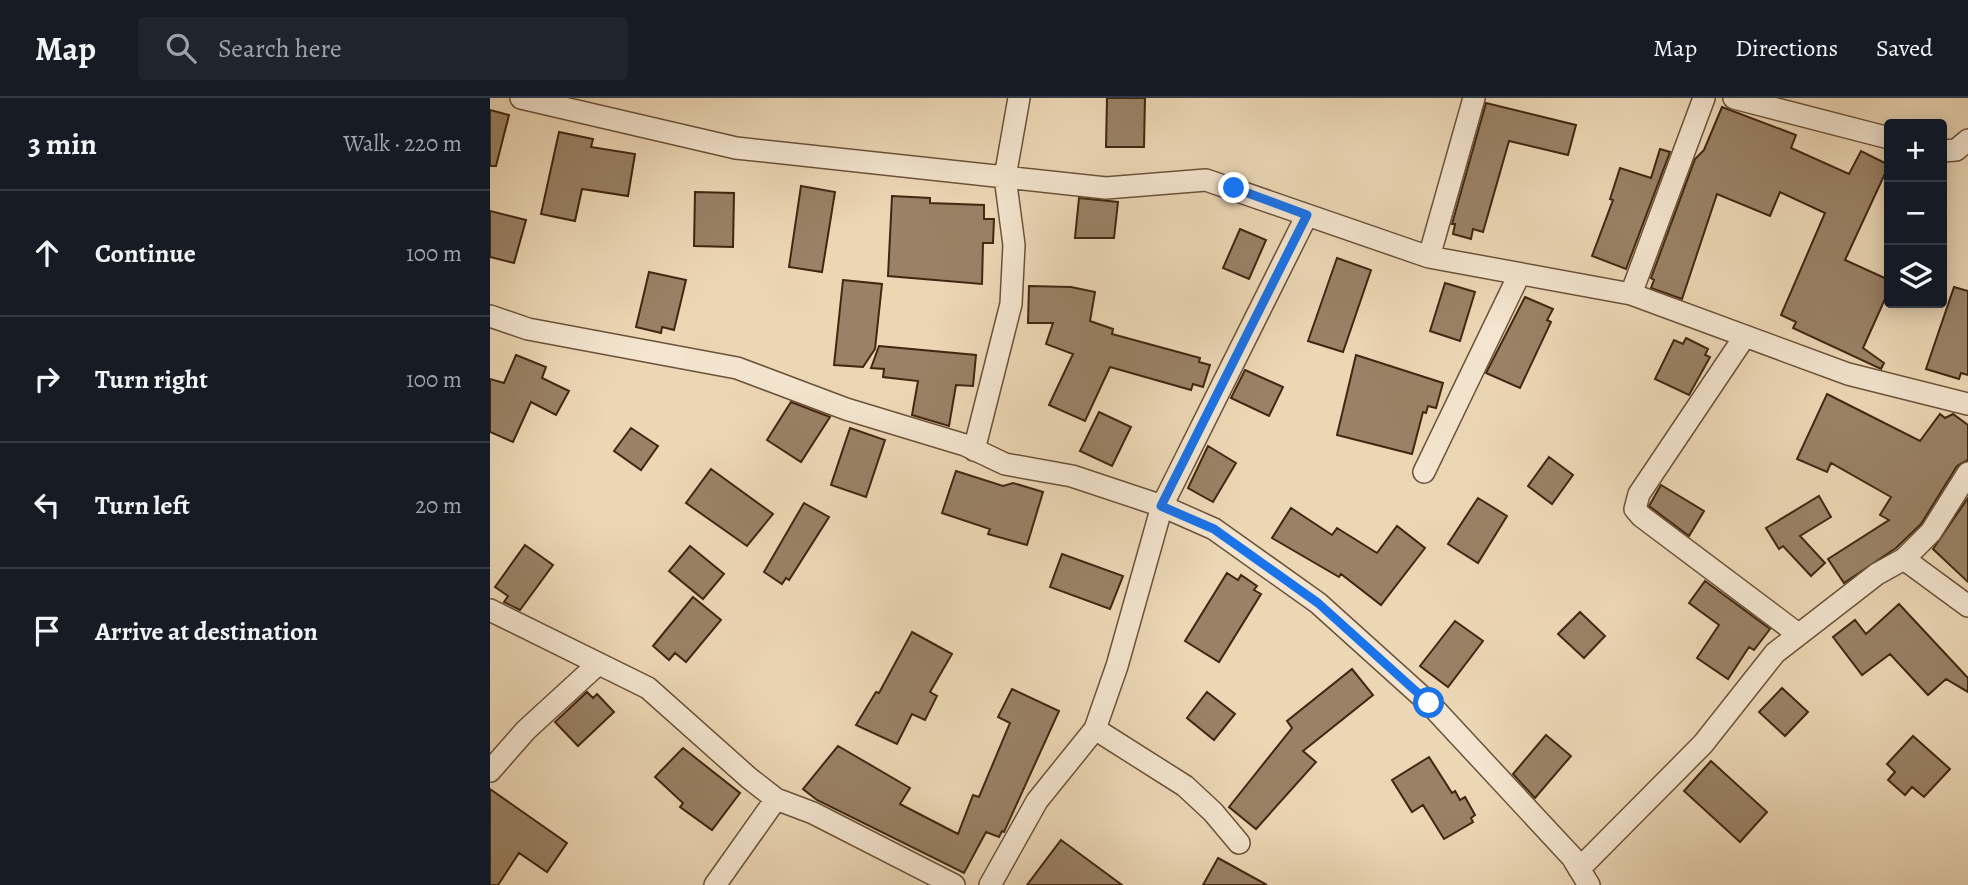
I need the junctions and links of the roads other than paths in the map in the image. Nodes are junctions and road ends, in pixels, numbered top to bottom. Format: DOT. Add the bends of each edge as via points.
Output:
graph roads {
  1 [pos="521,98"];
  2 [pos="1019,98"];
  3 [pos="1474,98"];
  4 [pos="1704,98"];
  5 [pos="1734,98"];
  6 [pos="1884,137"];
  7 [pos="1968,139"];
  8 [pos="1947,151"];
  9 [pos="1005,177"];
  10 [pos="1307,215"];
  11 [pos="1429,257"];
  12 [pos="1518,275"];
  13 [pos="1630,294"];
  14 [pos="490,316"];
  15 [pos="1745,336"];
  16 [pos="1968,404"];
  17 [pos="974,450"];
  18 [pos="1424,472"];
  19 [pos="1968,473"];
  20 [pos="1161,506"];
  21 [pos="1904,559"];
  22 [pos="1968,606"];
  23 [pos="490,610"];
  24 [pos="1798,634"];
  25 [pos="597,665"];
  26 [pos="1096,729"];
  27 [pos="490,771"];
  28 [pos="776,799"];
  29 [pos="1239,843"];
  30 [pos="1584,877"];
  31 [pos="715,885"];
  32 [pos="954,885"];
  33 [pos="990,885"];
  1 -- 9 [label="street" via="736,148"];
  2 -- 9 [label="street"];
  3 -- 11 [label="street"];
  4 -- 13 [label="street"];
  5 -- 6 [label="street"];
  7 -- 8 [label="street" via="1956,150"];
  9 -- 10 [label="street" via="1106,188 1206,180"];
  9 -- 17 [label="street" via="1014,245 1011,304"];
  10 -- 11 [label="street"];
  10 -- 20 [label="street"];
  11 -- 12 [label="street"];
  12 -- 13 [label="street"];
  12 -- 18 [label="street"];
  13 -- 15 [label="street"];
  14 -- 17 [label="street" via="528,329 737,368"];
  15 -- 16 [label="street" via="1848,374"];
  15 -- 24 [label="street" via="1639,494 1635,509"];
  17 -- 20 [label="street" via="1005,464 1072,476"];
  19 -- 21 [label="street" via="1931,532"];
  20 -- 26 [label="street"];
  20 -- 30 [label="street" via="1214,529 1318,603 1429,703 1572,857"];
  21 -- 22 [label="street"];
  21 -- 24 [label="street"];
  23 -- 25 [label="street"];
  24 -- 30 [label="street" via="1776,653 1703,744"];
  25 -- 27 [label="street" via="526,730"];
  25 -- 28 [label="street" via="648,688"];
  26 -- 29 [label="street" via="1185,786"];
  26 -- 33 [label="street" via="1037,801"];
  28 -- 31 [label="street"];
  28 -- 32 [label="street"];
}
